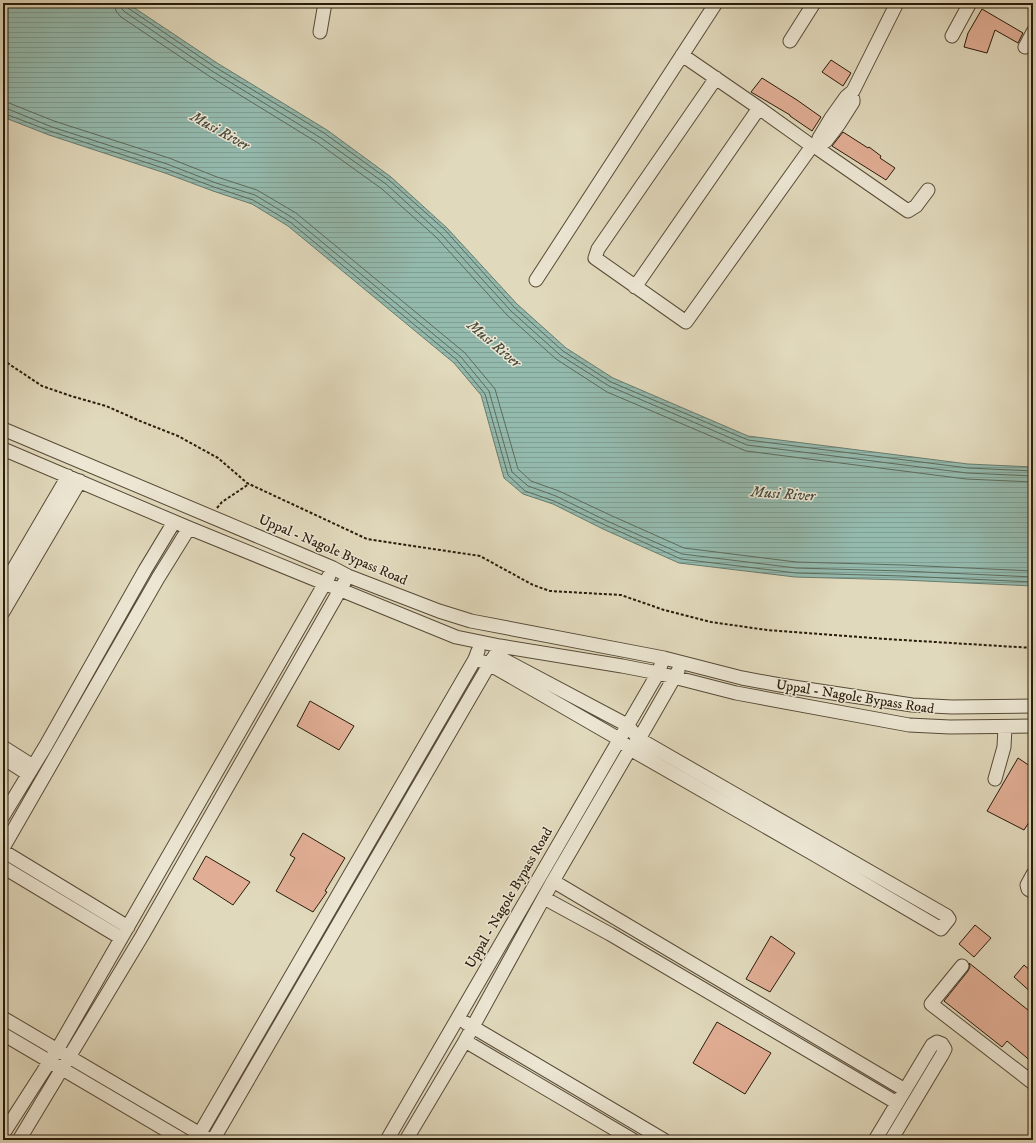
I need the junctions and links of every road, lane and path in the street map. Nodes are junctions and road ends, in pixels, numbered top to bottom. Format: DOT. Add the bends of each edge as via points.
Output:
graph roads {
  1 [pos="325,3"];
  2 [pos="716,3"];
  3 [pos="814,3"];
  4 [pos="897,3"];
  5 [pos="970,3"];
  6 [pos="320,32"];
  7 [pos="1033,32"];
  8 [pos="952,36"];
  9 [pos="790,41"];
  10 [pos="1025,47"];
  11 [pos="682,55"];
  12 [pos="716,78"];
  13 [pos="759,108"];
  14 [pos="814,147"];
  15 [pos="928,190"];
  16 [pos="536,280"];
  17 [pos="635,287"];
  18 [pos="3,360"];
  19 [pos="3,429"];
  20 [pos="3,449"];
  21 [pos="68,476"];
  22 [pos="80,481"];
  23 [pos="249,484"];
  24 [pos="210,516"];
  25 [pos="174,522"];
  26 [pos="189,528"];
  27 [pos="333,568"];
  28 [pos="348,576"];
  29 [pos="325,584"];
  30 [pos="3,587"];
  31 [pos="340,590"];
  32 [pos="3,612"];
  33 [pos="490,625"];
  34 [pos="481,642"];
  35 [pos="1033,648"];
  36 [pos="494,655"];
  37 [pos="664,658"];
  38 [pos="475,659"];
  39 [pos="683,662"];
  40 [pos="468,671"];
  41 [pos="658,673"];
  42 [pos="674,677"];
  43 [pos="469,698"];
  44 [pos="1033,706"];
  45 [pos="627,725"];
  46 [pos="1033,726"];
  47 [pos="1005,727"];
  48 [pos="619,739"];
  49 [pos="639,739"];
  50 [pos="3,747"];
  51 [pos="630,749"];
  52 [pos="3,758"];
  53 [pos="31,770"];
  54 [pos="995,779"];
  55 [pos="3,816"];
  56 [pos="3,848"];
  57 [pos="3,851"];
  58 [pos="3,867"];
  59 [pos="1033,874"];
  60 [pos="553,881"];
  61 [pos="1033,892"];
  62 [pos="544,898"];
  63 [pos="128,927"];
  64 [pos="121,938"];
  65 [pos="962,966"];
  66 [pos="3,1018"];
  67 [pos="458,1018"];
  68 [pos="473,1027"];
  69 [pos="3,1034"];
  70 [pos="465,1041"];
  71 [pos="56,1050"];
  72 [pos="69,1058"];
  73 [pos="49,1061"];
  74 [pos="62,1069"];
  75 [pos="1033,1083"];
  76 [pos="905,1090"];
  77 [pos="897,1104"];
  78 [pos="3,1134"];
  79 [pos="202,1138"];
  80 [pos="19,1140"];
  81 [pos="183,1140"];
  82 [pos="213,1140"];
  83 [pos="387,1140"];
  84 [pos="406,1140"];
  85 [pos="633,1140"];
  86 [pos="664,1140"];
  87 [pos="876,1140"];
  88 [pos="891,1140"];
  1 -- 6 [label="street"];
  2 -- 11 [label="street"];
  3 -- 9 [label="street"];
  4 -- 14 [label="street" via="853,91 846,97"];
  5 -- 8 [label="street"];
  7 -- 10 [label="street"];
  11 -- 12 [label="street"];
  11 -- 16 [label="street"];
  12 -- 13 [label="street"];
  12 -- 17 [label="street" via="598,249 595,258"];
  13 -- 14 [label="street"];
  13 -- 17 [label="street"];
  14 -- 15 [label="street" via="908,211 916,206"];
  14 -- 17 [label="street" via="686,322"];
  18 -- 23 [label="path" via="42,386 106,406 178,436 218,458"];
  19 -- 24 [label="street, Uppal - Nagole Bypass Road"];
  20 -- 21 [label="street, Uppal - Nagole Bypass Road"];
  21 -- 22 [label="street, Uppal - Nagole Bypass Road"];
  21 -- 30 [label="street"];
  22 -- 25 [label="street, Uppal - Nagole Bypass Road"];
  22 -- 32 [label="street"];
  23 -- 24 [label="path" via="222,502"];
  23 -- 35 [label="path" via="367,539 480,556 533,585 550,591 621,595 664,610 711,622 767,630"];
  24 -- 27 [label="street, Uppal - Nagole Bypass Road"];
  25 -- 26 [label="street, Uppal - Nagole Bypass Road"];
  25 -- 53 [label="street"];
  26 -- 29 [label="street, Uppal - Nagole Bypass Road"];
  26 -- 56 [label="street"];
  27 -- 28 [label="street, Uppal - Nagole Bypass Road"];
  27 -- 29 [label="street"];
  28 -- 31 [label="street"];
  28 -- 33 [label="street, Uppal - Nagole Bypass Road" via="439,611"];
  29 -- 31 [label="street, Uppal - Nagole Bypass Road"];
  29 -- 63 [label="street"];
  31 -- 34 [label="street, Uppal - Nagole Bypass Road" via="456,637"];
  31 -- 72 [label="street" via="142,936"];
  33 -- 34 [label="street"];
  33 -- 37 [label="street, Uppal - Nagole Bypass Road"];
  34 -- 36 [label="street, Uppal - Nagole Bypass Road"];
  34 -- 38 [label="street"];
  36 -- 38 [label="street"];
  36 -- 41 [label="street, Uppal - Nagole Bypass Road" via="622,666"];
  36 -- 43 [label="street"];
  36 -- 45 [label="street"];
  36 -- 48 [label="street"];
  37 -- 39 [label="street, Uppal - Nagole Bypass Road"];
  37 -- 41 [label="street, Uppal - Nagole Bypass Road"];
  38 -- 40 [label="street"];
  39 -- 42 [label="street"];
  39 -- 44 [label="street, Uppal - Nagole Bypass Road" via="742,678 912,705"];
  40 -- 43 [label="street"];
  40 -- 79 [label="street"];
  41 -- 42 [label="street, Uppal - Nagole Bypass Road"];
  41 -- 45 [label="street, Uppal - Nagole Bypass Road"];
  42 -- 47 [label="street, Uppal - Nagole Bypass Road" via="736,694 909,724"];
  42 -- 49 [label="street"];
  43 -- 82 [label="street"];
  45 -- 48 [label="street, Uppal - Nagole Bypass Road"];
  45 -- 49 [label="street"];
  46 -- 47 [label="street, Uppal - Nagole Bypass Road"];
  47 -- 54 [label="street" via="1004,747"];
  48 -- 51 [label="street"];
  48 -- 67 [label="street, Uppal - Nagole Bypass Road"];
  49 -- 51 [label="street"];
  49 -- 51 [label="street" via="949,919 941,929"];
  50 -- 53 [label="street"];
  51 -- 60 [label="street"];
  52 -- 53 [label="street"];
  53 -- 55 [label="street"];
  57 -- 63 [label="street"];
  58 -- 64 [label="street"];
  59 -- 61 [label="street" via="1027,885"];
  60 -- 62 [label="street"];
  60 -- 76 [label="street"];
  62 -- 68 [label="street"];
  62 -- 77 [label="street" via="610,934"];
  63 -- 64 [label="street"];
  64 -- 71 [label="street"];
  65 -- 75 [label="street" via="931,1004"];
  66 -- 71 [label="street"];
  67 -- 68 [label="street"];
  67 -- 83 [label="street, Uppal - Nagole Bypass Road"];
  68 -- 70 [label="street"];
  68 -- 86 [label="street"];
  69 -- 73 [label="street"];
  70 -- 84 [label="street"];
  70 -- 85 [label="street"];
  71 -- 72 [label="street"];
  71 -- 73 [label="street"];
  72 -- 74 [label="street"];
  72 -- 79 [label="street"];
  73 -- 74 [label="street"];
  73 -- 78 [label="street"];
  74 -- 80 [label="street"];
  74 -- 81 [label="street"];
  76 -- 77 [label="street"];
  76 -- 88 [label="street" via="932,1045 936,1042 942,1044 945,1049 942,1055"];
  77 -- 87 [label="street"];
}
